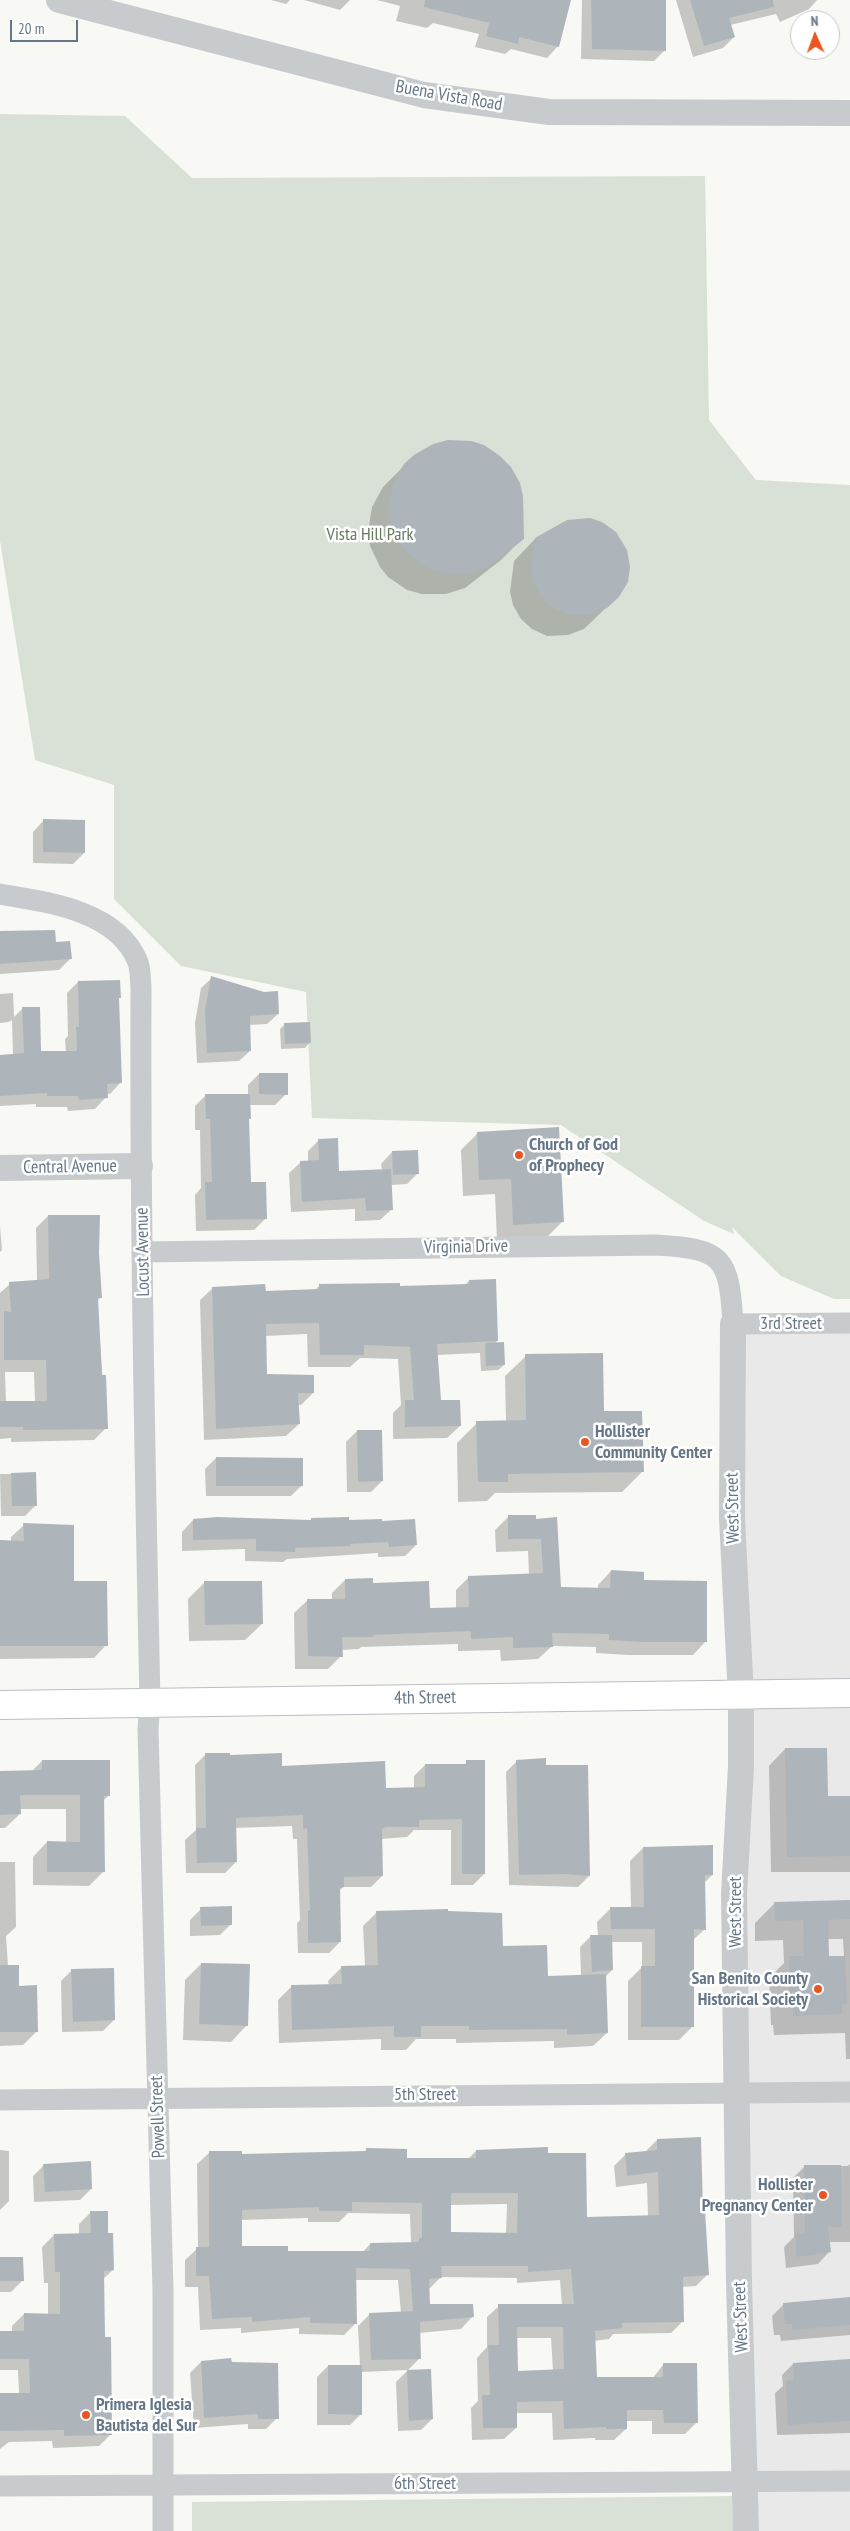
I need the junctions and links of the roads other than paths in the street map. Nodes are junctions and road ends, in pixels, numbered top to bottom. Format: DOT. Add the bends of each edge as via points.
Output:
graph roads {
  1 [pos="59,0"];
  2 [pos="850,113"];
  3 [pos="0,894"];
  4 [pos="140,1166"];
  5 [pos="0,1168"];
  6 [pos="144,1252"];
  7 [pos="850,1323"];
  8 [pos="733,1324"];
  9 [pos="850,1694"];
  10 [pos="741,1696"];
  11 [pos="150,1703"];
  12 [pos="0,1705"];
  13 [pos="850,2092"];
  14 [pos="738,2093"];
  15 [pos="158,2097"];
  16 [pos="0,2100"];
  17 [pos="746,2481"];
  18 [pos="850,2481"];
  19 [pos="163,2484"];
  20 [pos="0,2486"];
  21 [pos="163,2531"];
  22 [pos="746,2531"];
  1 -- 2 [label="street, Buena Vista Road" via="424,95 549,112"];
  3 -- 4 [label="street, Locust Avenue" via="66,908 93,918 112,929 133,952 142,987"];
  4 -- 5 [label="street, Central Avenue"];
  4 -- 6 [label="street, Locust Avenue"];
  6 -- 8 [label="street, Virginia Drive" via="656,1244 694,1247 712,1254 723,1265"];
  6 -- 11 [label="street, Locust Avenue"];
  7 -- 8 [label="street, 3rd Street"];
  8 -- 10 [label="street, West Street" via="732,1518"];
  9 -- 10 [label="main road, 4th Street"];
  10 -- 11 [label="main road, 4th Street"];
  10 -- 14 [label="street, West Street" via="742,1766 734,1894"];
  11 -- 12 [label="main road, 4th Street"];
  11 -- 15 [label="street, Powell Street" via="148,1729"];
  13 -- 14 [label="street, 5th Street"];
  14 -- 15 [label="street, 5th Street"];
  14 -- 17 [label="street, West Street" via="739,2283"];
  15 -- 16 [label="street, 5th Street"];
  15 -- 19 [label="street, Powell Street"];
  17 -- 18 [label="street, 6th Street"];
  17 -- 19 [label="street, 6th Street"];
  17 -- 22 [label="street, West Street"];
  19 -- 20 [label="street, 6th Street"];
  19 -- 21 [label="street, Powell Street"];
}
